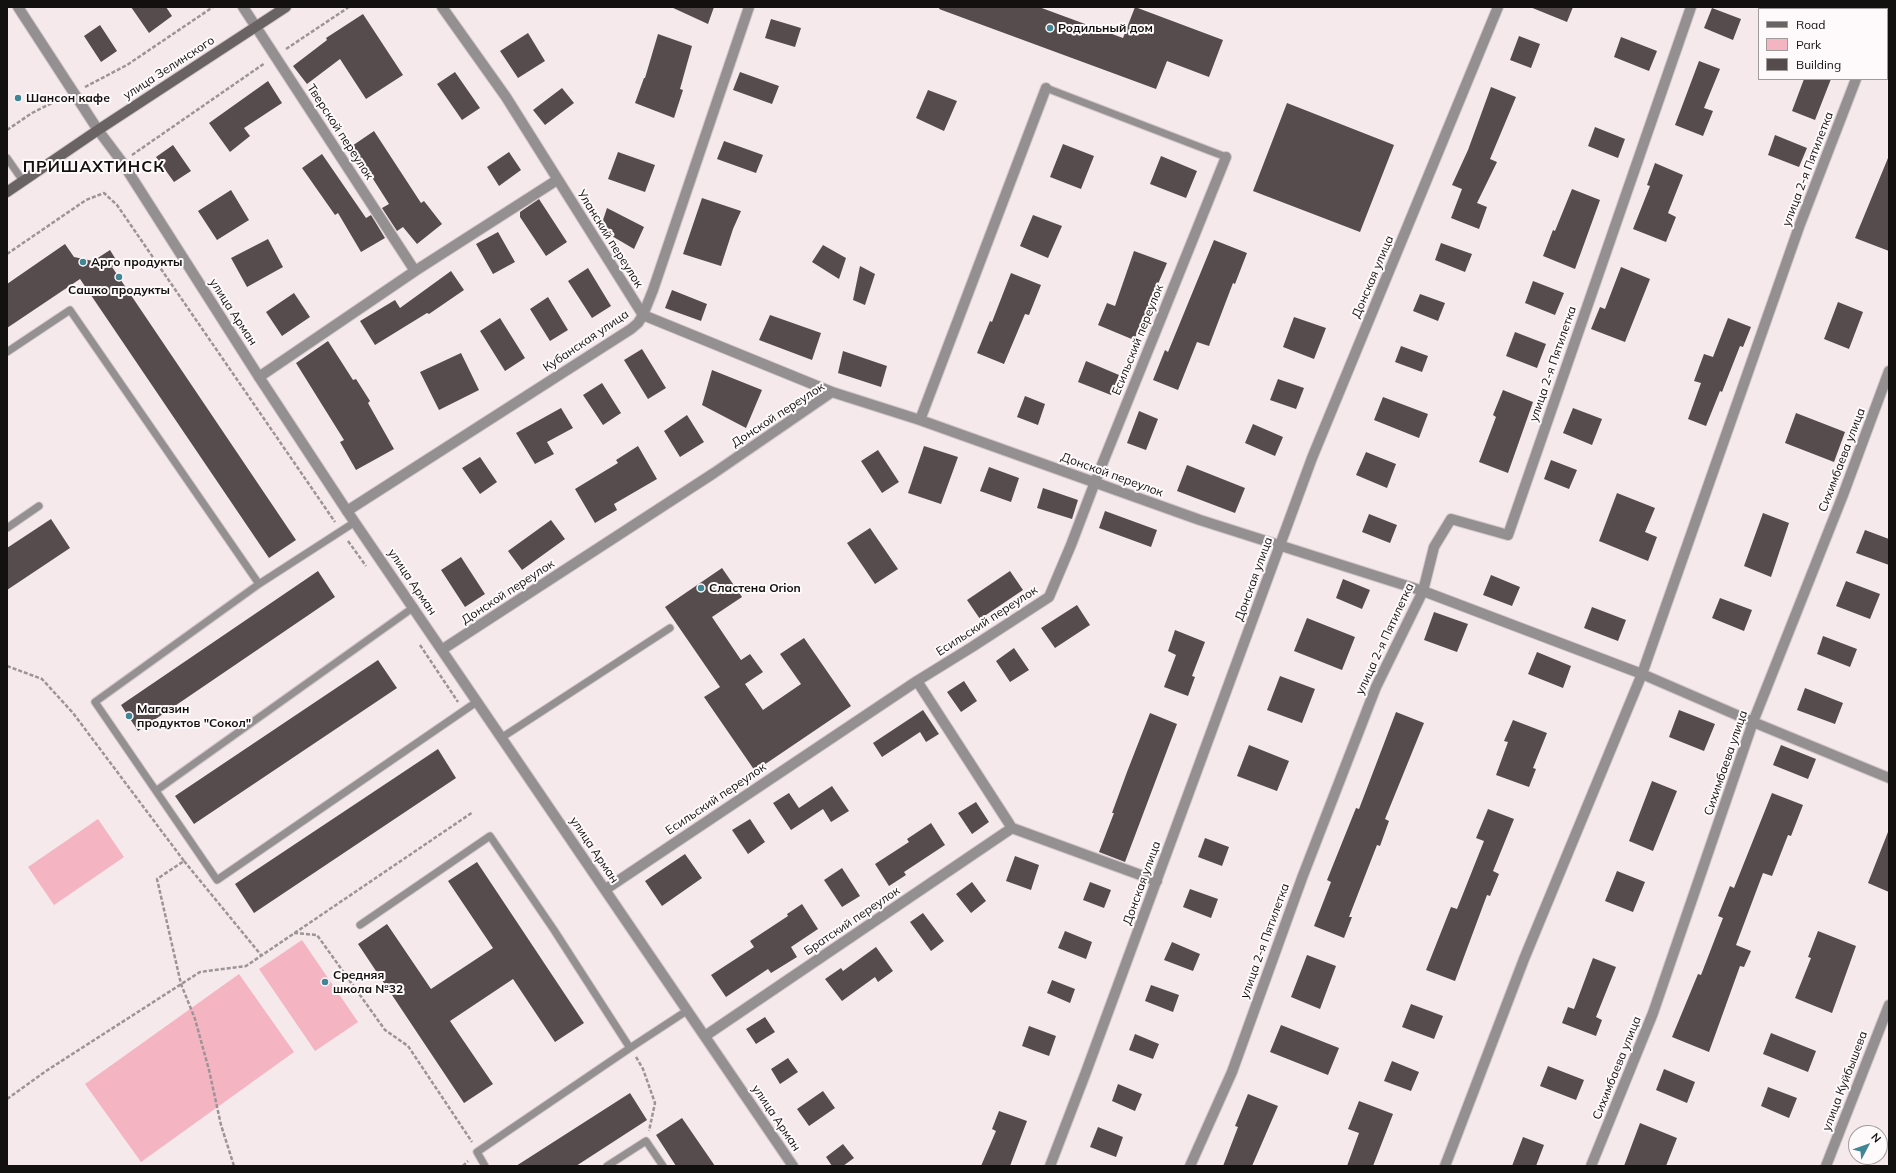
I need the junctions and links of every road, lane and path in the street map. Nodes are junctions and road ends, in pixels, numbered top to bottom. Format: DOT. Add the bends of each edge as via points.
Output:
graph roads {
  1 [pos="18,7"];
  2 [pos="213,7"];
  3 [pos="243,7"];
  4 [pos="286,7"];
  5 [pos="349,7"];
  6 [pos="442,7"];
  7 [pos="748,7"];
  8 [pos="1498,7"];
  9 [pos="1691,7"];
  10 [pos="257,27"];
  11 [pos="275,56"];
  12 [pos="1856,80"];
  13 [pos="1046,88"];
  14 [pos="74,92"];
  15 [pos="7,130"];
  16 [pos="98,130"];
  17 [pos="1226,157"];
  18 [pos="7,158"];
  19 [pos="122,162"];
  20 [pos="557,180"];
  21 [pos="23,181"];
  22 [pos="7,192"];
  23 [pos="7,254"];
  24 [pos="415,271"];
  25 [pos="643,315"];
  26 [pos="7,352"];
  27 [pos="1889,371"];
  28 [pos="259,377"];
  29 [pos="832,392"];
  30 [pos="920,420"];
  31 [pos="1095,482"];
  32 [pos="39,506"];
  33 [pos="347,511"];
  34 [pos="355,522"];
  35 [pos="7,528"];
  36 [pos="341,531"];
  37 [pos="1280,545"];
  38 [pos="367,567"];
  39 [pos="259,584"];
  40 [pos="1423,591"];
  41 [pos="414,607"];
  42 [pos="670,628"];
  43 [pos="418,642"];
  44 [pos="443,649"];
  45 [pos="7,666"];
  46 [pos="1642,674"];
  47 [pos="917,681"];
  48 [pos="478,701"];
  49 [pos="464,711"];
  50 [pos="1753,722"];
  51 [pos="501,738"];
  52 [pos="1889,778"];
  53 [pos="157,790"];
  54 [pos="473,812"];
  55 [pos="1012,828"];
  56 [pos="184,861"];
  57 [pos="1157,881"];
  58 [pos="606,889"];
  59 [pos="360,925"];
  60 [pos="294,933"];
  61 [pos="262,955"];
  62 [pos="181,984"];
  63 [pos="1889,1004"];
  64 [pos="688,1010"];
  65 [pos="705,1036"];
  66 [pos="630,1048"];
  67 [pos="7,1099"];
  68 [pos="646,1141"];
  69 [pos="228,1152"];
  70 [pos="477,1152"];
  71 [pos="234,1166"];
  72 [pos="485,1166"];
  73 [pos="608,1166"];
  74 [pos="663,1166"];
  75 [pos="793,1166"];
  76 [pos="1050,1166"];
  77 [pos="1190,1166"];
  78 [pos="1445,1166"];
  79 [pos="1591,1166"];
  80 [pos="1826,1166"];
  1 -- 14 [label="street, улица Арман"];
  2 -- 14 [label="path" via="127,65"];
  3 -- 10 [label="street, Тверской переулок"];
  4 -- 10 [label="main road, улица Зелинского"];
  5 -- 11 [label="path"];
  6 -- 20 [label="street, Уланский переулок" via="506,97"];
  7 -- 25 [label="street, Кубанская улица"];
  8 -- 37 [label="street, Донская улица" via="1312,458"];
  9 -- 40 [label="street, улица 2-я Пятилетка" via="1508,535 1451,519 1434,547"];
  10 -- 11 [label="street, Тверской переулок"];
  10 -- 16 [label="main road, улица Зелинского"];
  11 -- 19 [label="path"];
  11 -- 24 [label="street, Тверской переулок"];
  12 -- 46 [label="street, улица 2-я Пятилетка" via="1797,234"];
  13 -- 17 [label="lane"];
  13 -- 30 [label="street"];
  14 -- 15 [label="path" via="32,113"];
  14 -- 16 [label="street, улица Арман"];
  16 -- 19 [label="street, улица Арман"];
  16 -- 21 [label="main road, улица Зелинского"];
  17 -- 31 [label="street, Есильский переулок"];
  18 -- 21 [label="lane"];
  19 -- 28 [label="street, улица Арман"];
  20 -- 24 [label="street"];
  20 -- 25 [label="street, Уланский переулок"];
  21 -- 22 [label="main road, улица Зелинского"];
  23 -- 36 [label="path" via="86,200 104,193 117,205"];
  24 -- 28 [label="street"];
  25 -- 29 [label="street"];
  25 -- 33 [label="street, Кубанская улица" via="631,329"];
  26 -- 39 [label="lane" via="70,310"];
  27 -- 50 [label="street, Сихимбаева улица"];
  28 -- 33 [label="street, улица Арман"];
  29 -- 30 [label="street, Донской переулок"];
  29 -- 44 [label="street, Донской переулок"];
  30 -- 31 [label="street, Донской переулок"];
  31 -- 37 [label="street, Донской переулок"];
  31 -- 47 [label="street, Есильский переулок" via="1049,597"];
  32 -- 35 [label="lane"];
  33 -- 34 [label="street, улица Арман"];
  34 -- 36 [label="lane"];
  34 -- 41 [label="street, улица Арман"];
  36 -- 38 [label="path"];
  36 -- 39 [label="lane"];
  37 -- 40 [label="street, Донской переулок"];
  37 -- 57 [label="street, Донская улица"];
  39 -- 53 [label="lane" via="95,702"];
  40 -- 46 [label="street, Донской переулок"];
  40 -- 77 [label="street, улица 2-я Пятилетка" via="1376,687 1302,878 1232,1072"];
  41 -- 44 [label="street, улица Арман"];
  41 -- 53 [label="lane"];
  42 -- 51 [label="lane"];
  43 -- 49 [label="path"];
  44 -- 48 [label="street, улица Арман"];
  45 -- 56 [label="path" via="42,679 73,713"];
  46 -- 50 [label="street, Донской переулок"];
  46 -- 78 [label="street, улица 2-я Пятилетка" via="1524,959"];
  47 -- 55 [label="street"];
  47 -- 58 [label="street, Есильский переулок"];
  48 -- 49 [label="lane"];
  48 -- 51 [label="street, улица Арман"];
  49 -- 53 [label="lane" via="217,880"];
  50 -- 52 [label="street, Донской переулок"];
  50 -- 79 [label="street, Сихимбаева улица" via="1653,1013"];
  51 -- 58 [label="street, улица Арман"];
  54 -- 60 [label="path"];
  55 -- 57 [label="street"];
  55 -- 65 [label="street, Братский переулок"];
  56 -- 61 [label="path"];
  56 -- 62 [label="path" via="157,879"];
  57 -- 76 [label="street, Донская улица"];
  58 -- 64 [label="street, улица Арман"];
  59 -- 66 [label="lane" via="490,836"];
  60 -- 61 [label="path"];
  60 -- 70 [label="path" via="317,935 385,1030 408,1046"];
  61 -- 62 [label="path" via="246,966 200,972"];
  62 -- 67 [label="path"];
  62 -- 71 [label="path" via="195,1020"];
  63 -- 80 [label="street, улица Куйбышева"];
  64 -- 65 [label="street, улица Арман"];
  64 -- 66 [label="lane"];
  65 -- 75 [label="street, улица Арман"];
  66 -- 68 [label="path" via="644,1069 655,1103"];
  66 -- 70 [label="lane"];
  68 -- 73 [label="lane"];
  68 -- 74 [label="lane"];
  69 -- 71 [label="path"];
  70 -- 72 [label="lane"];
}
